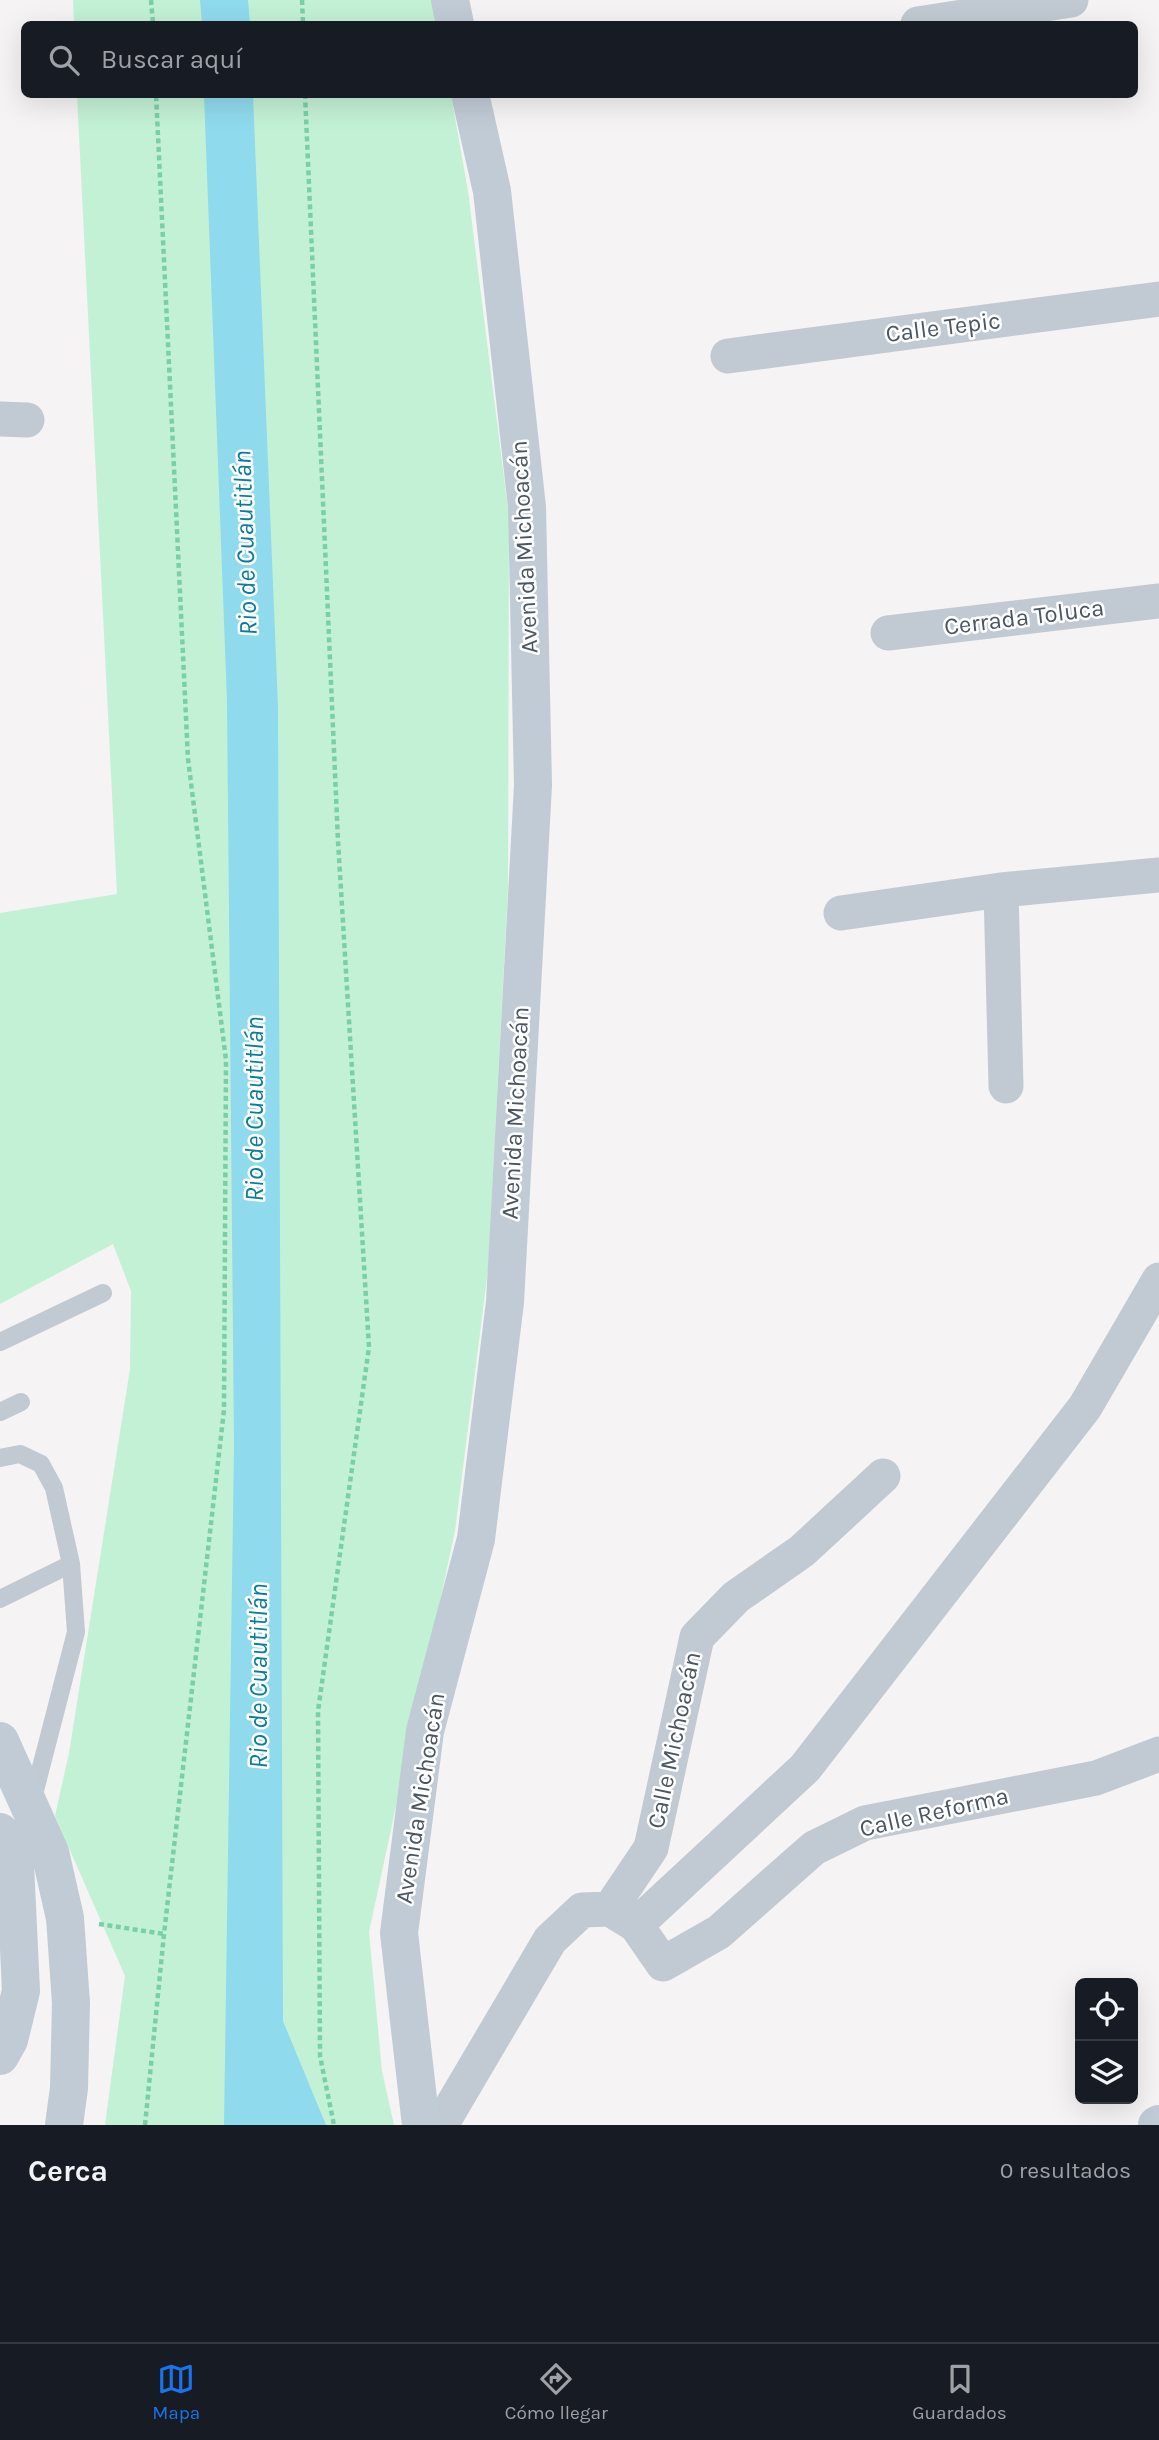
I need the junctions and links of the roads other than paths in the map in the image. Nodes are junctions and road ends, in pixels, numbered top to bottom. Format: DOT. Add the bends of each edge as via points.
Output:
graph roads {
  1 [pos="450,0"];
  2 [pos="1071,0"];
  3 [pos="454,21"];
  4 [pos="937,21"];
  5 [pos="471,98"];
  6 [pos="1159,299"];
  7 [pos="728,356"];
  8 [pos="1159,601"];
  9 [pos="888,633"];
  10 [pos="1159,875"];
  11 [pos="1001,890"];
  12 [pos="841,913"];
  13 [pos="1006,1086"];
  14 [pos="1159,1280"];
  15 [pos="103,1293"];
  16 [pos="0,1342"];
  17 [pos="20,1402"];
  18 [pos="0,1412"];
  19 [pos="0,1458"];
  20 [pos="883,1476"];
  21 [pos="71,1564"];
  22 [pos="0,1599"];
  23 [pos="0,1741"];
  24 [pos="1159,1754"];
  25 [pos="31,1808"];
  26 [pos="0,1832"];
  27 [pos="623,1917"];
  28 [pos="9,1928"];
  29 [pos="0,2056"];
  30 [pos="64,2125"];
  31 [pos="421,2125"];
  32 [pos="441,2125"];
  1 -- 3 [label="street"];
  2 -- 4 [label="street"];
  5 -- 31 [label="street, Avenida Michoacán" via="492,191 527,507 533,785 505,1302 476,1539 425,1731 399,1933"];
  6 -- 7 [label="street, Calle Tepic"];
  8 -- 9 [label="street, Cerrada Toluca"];
  10 -- 11 [label="street"];
  11 -- 12 [label="street"];
  11 -- 13 [label="street"];
  14 -- 27 [label="street" via="1085,1407 805,1768"];
  15 -- 16 [label="lane"];
  17 -- 18 [label="lane"];
  19 -- 21 [label="lane" via="20,1454 41,1464 54,1488"];
  20 -- 27 [label="street, Calle Michoacán" via="802,1551 736,1597 697,1637 650,1848"];
  21 -- 22 [label="lane"];
  21 -- 25 [label="lane" via="76,1632"];
  23 -- 25 [label="street"];
  24 -- 27 [label="street, Calle Reforma" via="1096,1778 865,1823 814,1848 719,1932 663,1964"];
  25 -- 30 [label="street" via="50,1852 65,1918 71,2003"];
  26 -- 28 [label="street" via="15,1864"];
  27 -- 32 [label="street" via="582,1910 550,1940"];
  28 -- 29 [label="street" via="21,1991 9,2040"];
}
